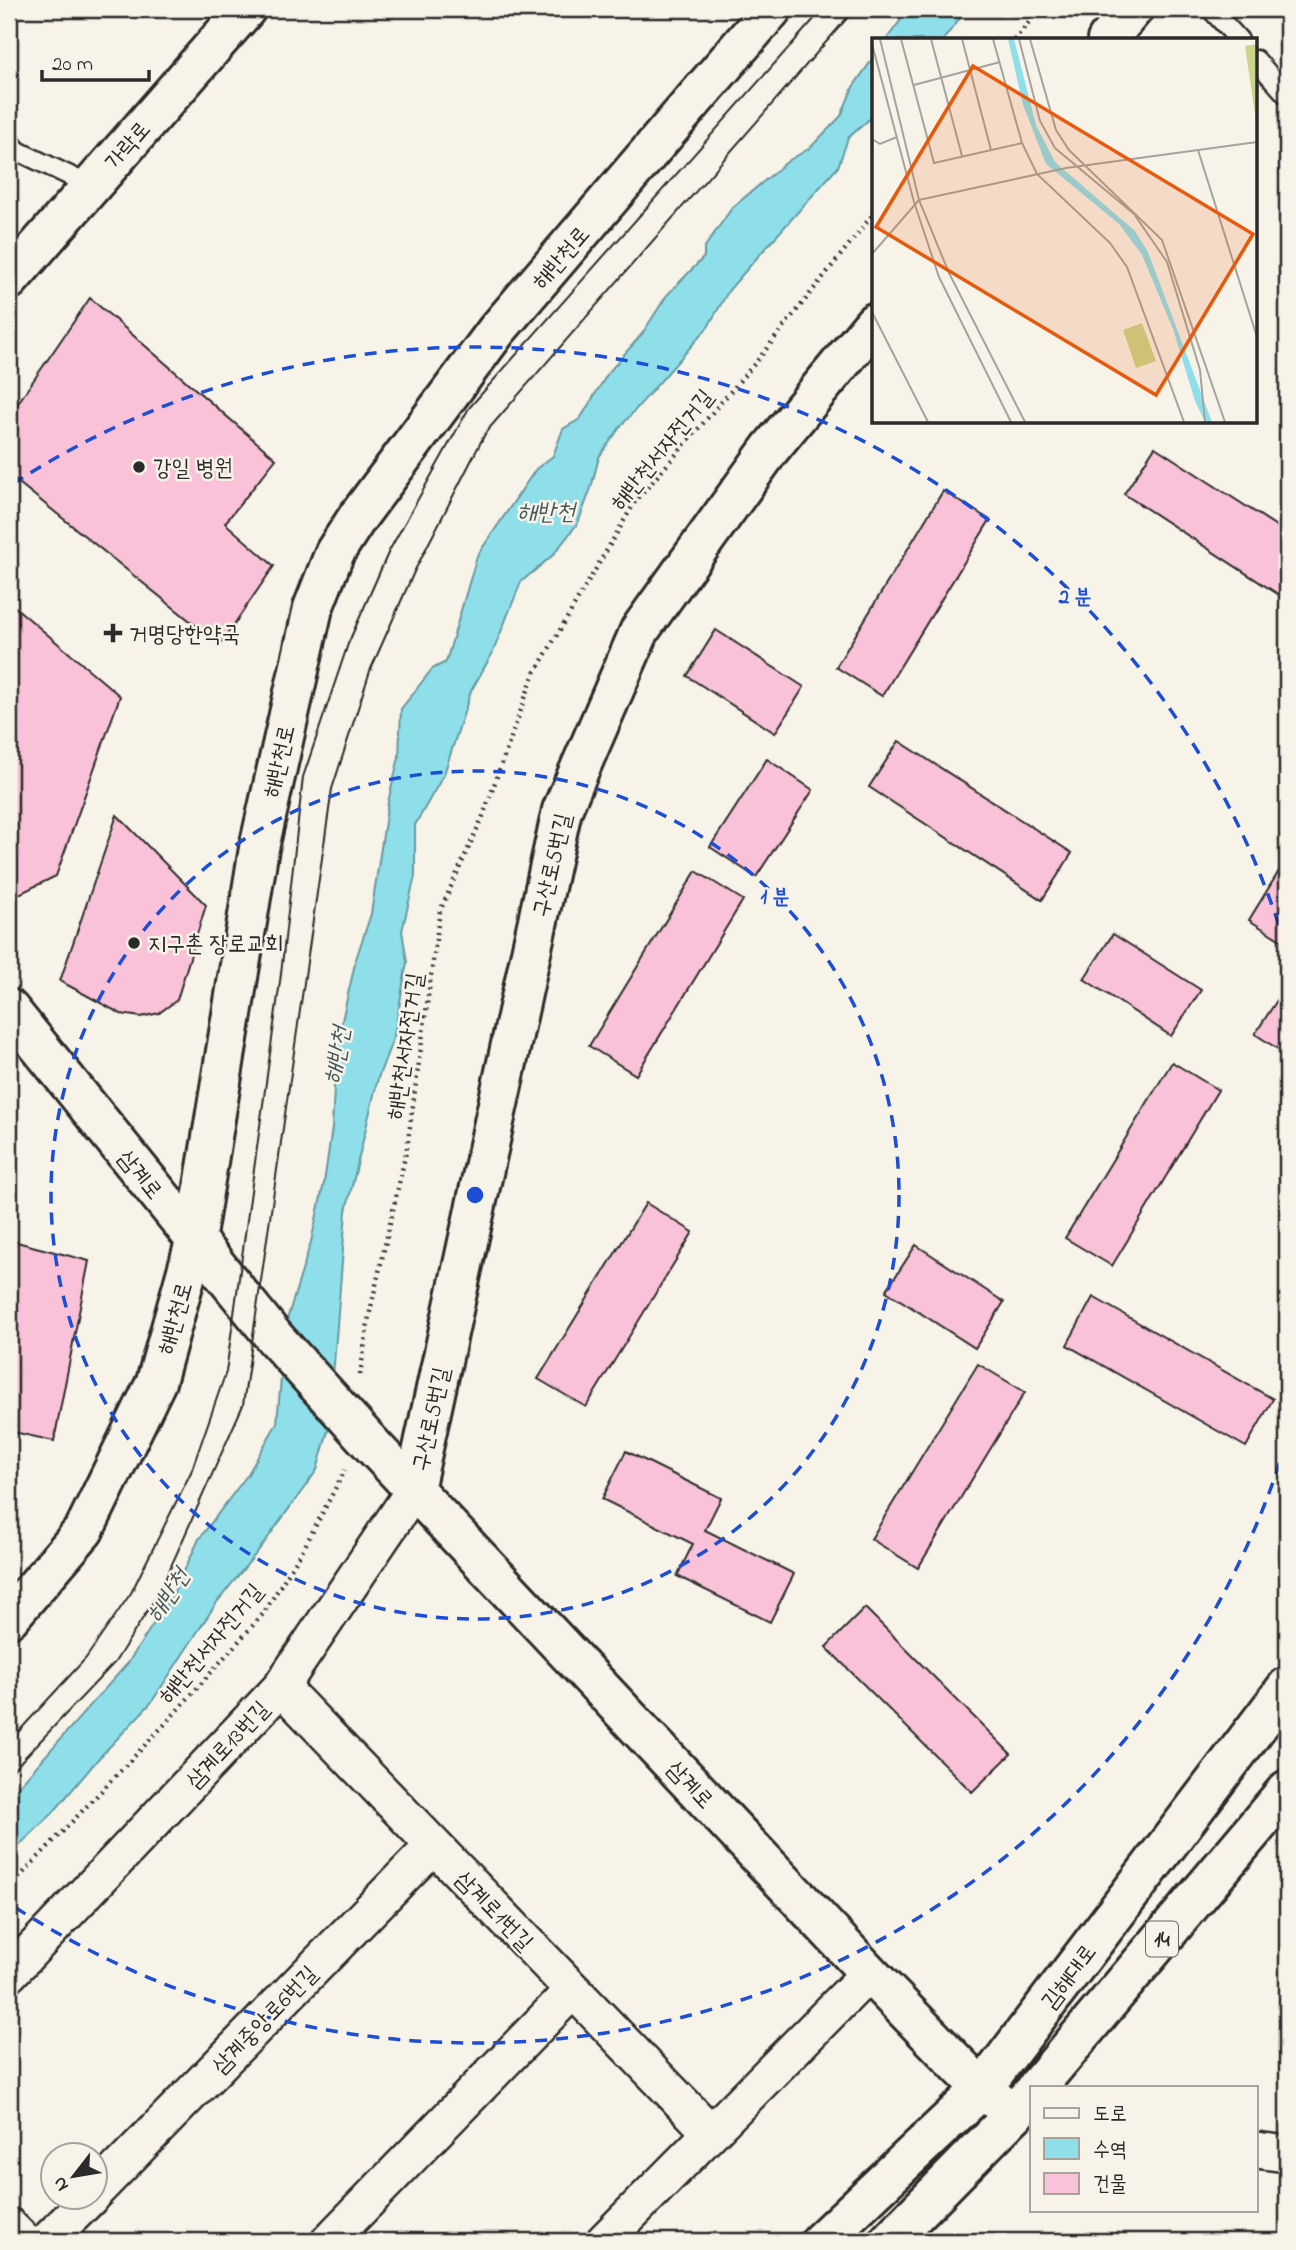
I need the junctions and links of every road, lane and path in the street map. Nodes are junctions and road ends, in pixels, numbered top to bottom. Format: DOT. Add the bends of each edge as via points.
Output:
graph roads {
  1 [pos="246,9"];
  2 [pos="772,9"];
  3 [pos="1040,9"];
  4 [pos="1133,9"];
  5 [pos="1211,9"];
  6 [pos="1016,38"];
  7 [pos="1109,38"];
  8 [pos="1237,38"];
  9 [pos="1258,62"];
  10 [pos="1287,96"];
  11 [pos="9,141"];
  12 [pos="91,186"];
  13 [pos="872,216"];
  14 [pos="9,280"];
  15 [pos="872,325"];
  16 [pos="9,1009"];
  17 [pos="195,1242"];
  18 [pos="359,1382"];
  19 [pos="360,1454"];
  20 [pos="414,1490"];
  21 [pos="9,1618"];
  22 [pos="1287,1687"];
  23 [pos="281,1688"];
  24 [pos="1287,1790"];
  25 [pos="433,1846"];
  26 [pos="9,1888"];
  27 [pos="869,1973"];
  28 [pos="9,1974"];
  29 [pos="573,1990"];
  30 [pos="1043,2086"];
  31 [pos="982,2089"];
  32 [pos="1029,2103"];
  33 [pos="710,2132"];
  34 [pos="1258,2150"];
  35 [pos="1287,2154"];
  36 [pos="108,2179"];
  37 [pos="75,2212"];
  38 [pos="9,2226"];
  39 [pos="24,2241"];
  40 [pos="47,2241"];
  41 [pos="329,2241"];
  42 [pos="604,2241"];
  43 [pos="821,2241"];
  44 [pos="888,2241"];
  1 -- 12 [label="street, 가락로"];
  2 -- 17 [label="street, 해반천로" via="497,330 335,552 313,608 258,848"];
  3 -- 6 [label="path"];
  4 -- 7 [label="street"];
  5 -- 8 [label="lane"];
  9 -- 10 [label="lane"];
  11 -- 12 [label="lane"];
  12 -- 14 [label="street, 가락로"];
  13 -- 18 [label="path, 해반천서자전거길" via="756,362 635,502 533,676 483,817 440,911 407,1148"];
  15 -- 20 [label="street, 구산로5번길" via="770,449 640,630 562,810"];
  16 -- 17 [label="street, 삼계로"];
  17 -- 19 [label="street, 삼계로, bridge" via="275,1338"];
  17 -- 21 [label="street, 해반천로" via="156,1382 90,1518"];
  19 -- 20 [label="street, 삼계로"];
  19 -- 26 [label="path, 해반천서자전거길" via="263,1614"];
  20 -- 23 [label="street, 삼계로13번길"];
  20 -- 27 [label="street, 삼계로"];
  22 -- 31 [label="street, 김해대로"];
  23 -- 25 [label="street, 삼계로1번길"];
  23 -- 28 [label="street, 삼계로13번길"];
  24 -- 30 [label="street, 김해대로 / 14"];
  25 -- 29 [label="street, 삼계로1번길"];
  25 -- 36 [label="street, 삼계중앙로6번길"];
  27 -- 31 [label="street, 삼계로"];
  27 -- 33 [label="street"];
  29 -- 33 [label="street, 삼계로1번길"];
  29 -- 41 [label="street"];
  31 -- 32 [label="street, 삼계로"];
  31 -- 43 [label="street, 김해대로"];
  32 -- 44 [label="street, 김해대로 / 14"];
  33 -- 42 [label="street"];
  34 -- 35 [label="street"];
  37 -- 40 [label="street"];
  38 -- 39 [label="street"];
}
